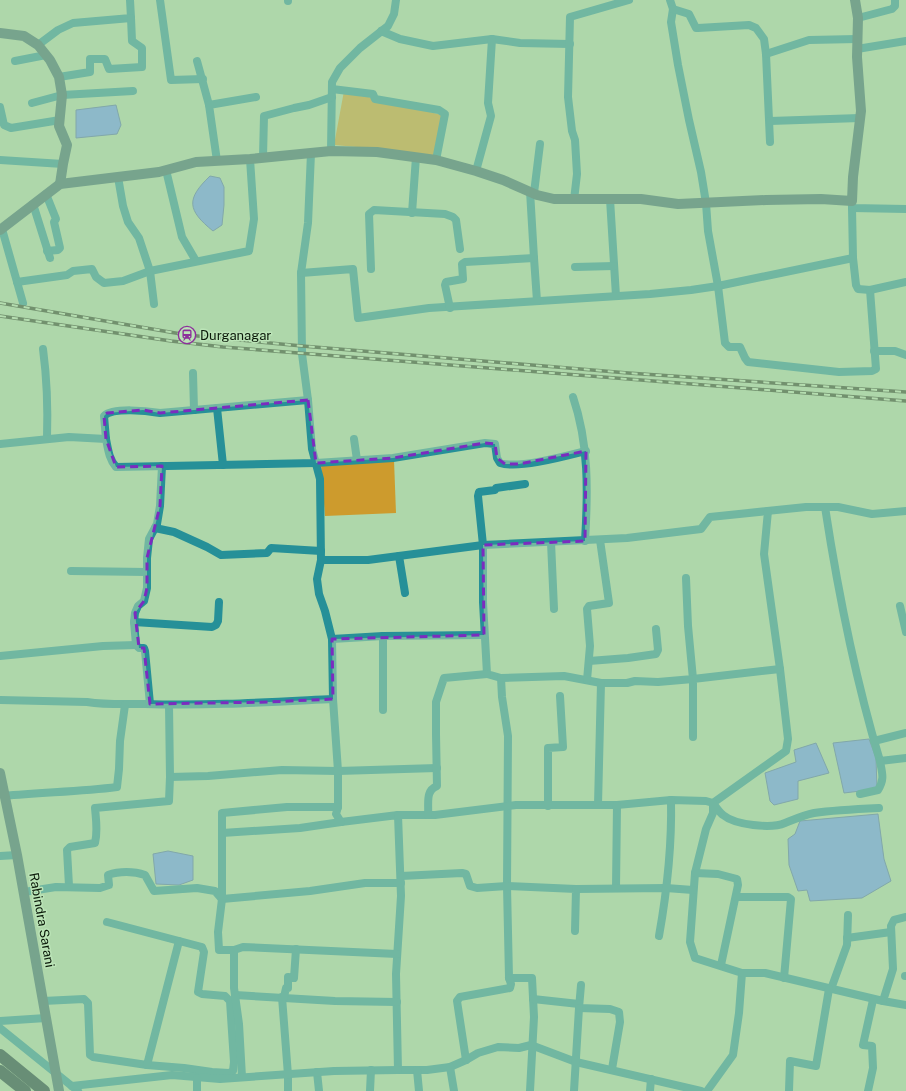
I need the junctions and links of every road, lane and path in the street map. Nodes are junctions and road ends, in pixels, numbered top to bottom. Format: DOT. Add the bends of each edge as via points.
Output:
graph roads {
  1 [pos="130,0"];
  2 [pos="160,0"];
  3 [pos="396,0"];
  4 [pos="628,0"];
  5 [pos="670,0"];
  6 [pos="855,0"];
  7 [pos="895,0"];
  8 [pos="673,9"];
  9 [pos="131,18"];
  10 [pos="858,18"];
  11 [pos="381,31"];
  12 [pos="0,33"];
  13 [pos="492,39"];
  14 [pos="906,41"];
  15 [pos="570,44"];
  16 [pos="857,44"];
  17 [pos="38,45"];
  18 [pos="766,54"];
  19 [pos="46,55"];
  20 [pos="15,61"];
  21 [pos="197,61"];
  22 [pos="59,77"];
  23 [pos="203,79"];
  24 [pos="133,91"];
  25 [pos="332,93"];
  26 [pos="62,95"];
  27 [pos="256,97"];
  28 [pos="32,103"];
  29 [pos="209,105"];
  30 [pos="0,107"];
  31 [pos="860,118"];
  32 [pos="60,120"];
  33 [pos="770,121"];
  34 [pos="770,142"];
  35 [pos="540,144"];
  36 [pos="331,151"];
  37 [pos="311,153"];
  38 [pos="263,157"];
  39 [pos="416,157"];
  40 [pos="250,159"];
  41 [pos="0,160"];
  42 [pos="436,160"];
  43 [pos="217,161"];
  44 [pos="63,164"];
  45 [pos="166,170"];
  46 [pos="476,171"];
  47 [pos="118,177"];
  48 [pos="60,184"];
  49 [pos="532,192"];
  50 [pos="46,194"];
  51 [pos="610,199"];
  52 [pos="574,200"];
  53 [pos="706,203"];
  54 [pos="33,204"];
  55 [pos="852,204"];
  56 [pos="906,209"];
  57 [pos="412,213"];
  58 [pos="1,229"];
  59 [pos="460,249"];
  60 [pos="534,258"];
  61 [pos="853,258"];
  62 [pos="196,262"];
  63 [pos="614,266"];
  64 [pos="575,267"];
  65 [pos="371,269"];
  66 [pos="150,271"];
  67 [pos="301,273"];
  68 [pos="17,282"];
  69 [pos="906,282"];
  70 [pos="718,286"];
  71 [pos="870,290"];
  72 [pos="616,296"];
  73 [pos="537,301"];
  74 [pos="23,303"];
  75 [pos="154,304"];
  76 [pos="450,308"];
  77 [pos="43,349"];
  78 [pos="874,351"];
  79 [pos="906,354"];
  80 [pos="193,373"];
  81 [pos="573,397"];
  82 [pos="308,400"];
  83 [pos="216,408"];
  84 [pos="194,410"];
  85 [pos="47,438"];
  86 [pos="106,439"];
  87 [pos="354,439"];
  88 [pos="0,444"];
  89 [pos="586,451"];
  90 [pos="357,460"];
  91 [pos="316,462"];
  92 [pos="222,465"];
  93 [pos="162,466"];
  94 [pos="525,484"];
  95 [pos="825,507"];
  96 [pos="768,510"];
  97 [pos="906,511"];
  98 [pos="155,528"];
  99 [pos="600,540"];
  100 [pos="584,541"];
  101 [pos="551,542"];
  102 [pos="483,545"];
  103 [pos="321,551"];
  104 [pos="399,556"];
  105 [pos="321,560"];
  106 [pos="71,572"];
  107 [pos="147,578"];
  108 [pos="686,578"];
  109 [pos="405,593"];
  110 [pos="219,602"];
  111 [pos="900,606"];
  112 [pos="554,609"];
  113 [pos="134,622"];
  114 [pos="656,629"];
  115 [pos="906,632"];
  116 [pos="383,636"];
  117 [pos="484,636"];
  118 [pos="332,639"];
  119 [pos="136,645"];
  120 [pos="0,656"];
  121 [pos="589,660"];
  122 [pos="780,669"];
  123 [pos="487,674"];
  124 [pos="501,678"];
  125 [pos="693,679"];
  126 [pos="587,680"];
  127 [pos="601,683"];
  128 [pos="560,696"];
  129 [pos="333,699"];
  130 [pos="0,700"];
  131 [pos="150,704"];
  132 [pos="125,705"];
  133 [pos="169,705"];
  134 [pos="383,710"];
  135 [pos="906,733"];
  136 [pos="693,737"];
  137 [pos="874,741"];
  138 [pos="906,758"];
  139 [pos="880,761"];
  140 [pos="437,768"];
  141 [pos="338,771"];
  142 [pos="0,772"];
  143 [pos="170,778"];
  144 [pos="860,794"];
  145 [pos="3,799"];
  146 [pos="671,800"];
  147 [pos="713,803"];
  148 [pos="598,805"];
  149 [pos="617,805"];
  150 [pos="548,806"];
  151 [pos="338,807"];
  152 [pos="508,807"];
  153 [pos="879,808"];
  154 [pos="398,815"];
  155 [pos="428,815"];
  156 [pos="341,822"];
  157 [pos="222,833"];
  158 [pos="17,855"];
  159 [pos="0,856"];
  160 [pos="695,873"];
  161 [pos="401,879"];
  162 [pos="69,886"];
  163 [pos="508,886"];
  164 [pos="616,888"];
  165 [pos="666,888"];
  166 [pos="576,889"];
  167 [pos="693,890"];
  168 [pos="24,892"];
  169 [pos="736,897"];
  170 [pos="222,899"];
  171 [pos="848,915"];
  172 [pos="906,917"];
  173 [pos="107,922"];
  174 [pos="575,931"];
  175 [pos="891,932"];
  176 [pos="659,936"];
  177 [pos="847,938"];
  178 [pos="179,941"];
  179 [pos="296,949"];
  180 [pos="234,950"];
  181 [pos="397,954"];
  182 [pos="720,965"];
  183 [pos="742,973"];
  184 [pos="509,978"];
  185 [pos="784,978"];
  186 [pos="581,985"];
  187 [pos="830,989"];
  188 [pos="235,995"];
  189 [pos="283,997"];
  190 [pos="533,999"];
  191 [pos="873,1000"];
  192 [pos="43,1001"];
  193 [pos="883,1001"];
  194 [pos="397,1002"];
  195 [pos="906,1005"];
  196 [pos="579,1006"];
  197 [pos="46,1018"];
  198 [pos="0,1021"];
  199 [pos="0,1028"];
  200 [pos="531,1045"];
  201 [pos="0,1055"];
  202 [pos="466,1060"];
  203 [pos="576,1062"];
  204 [pos="147,1065"];
  205 [pos="450,1067"];
  206 [pos="612,1069"];
  207 [pos="371,1070"];
  208 [pos="398,1070"];
  209 [pos="417,1070"];
  210 [pos="0,1071"];
  211 [pos="55,1072"];
  212 [pos="317,1072"];
  213 [pos="288,1074"];
  214 [pos="242,1077"];
  215 [pos="198,1078"];
  216 [pos="651,1079"];
  217 [pos="75,1088"];
  218 [pos="25,1091"];
  219 [pos="44,1091"];
  220 [pos="59,1091"];
  221 [pos="197,1091"];
  222 [pos="288,1091"];
  223 [pos="319,1091"];
  224 [pos="370,1091"];
  225 [pos="419,1091"];
  226 [pos="454,1091"];
  227 [pos="530,1091"];
  228 [pos="574,1091"];
  229 [pos="650,1091"];
  230 [pos="701,1091"];
  231 [pos="707,1091"];
  232 [pos="789,1091"];
  233 [pos="868,1091"];
  1 -- 9 [label="street"];
  2 -- 23 [label="street" via="170,80"];
  3 -- 11 [label="street" via="394,14 388,26"];
  4 -- 15 [label="street" via="570,17"];
  5 -- 8 [label="street"];
  6 -- 10 [label="street"];
  7 -- 10 [label="street" via="892,9"];
  8 -- 18 [label="street" via="689,14 698,28 749,25 756,28 762,36"];
  8 -- 53 [label="street" via="671,22 678,65"];
  9 -- 17 [label="street" via="73,23 58,30"];
  9 -- 22 [label="street" via="132,41 142,48 142,67 109,69 105,58 90,59 90,72"];
  10 -- 16 [label="street"];
  11 -- 13 [label="street" via="400,39 433,46"];
  11 -- 25 [label="street" via="340,68 332,82"];
  12 -- 17 [label="street" via="24,36"];
  13 -- 15 [label="street" via="520,43"];
  13 -- 46 [label="street" via="488,103 491,116"];
  14 -- 16 [label="street"];
  15 -- 52 [label="street" via="568,96 577,174"];
  16 -- 18 [label="street" via="809,40"];
  16 -- 31 [label="street"];
  17 -- 19 [label="street"];
  18 -- 33 [label="street"];
  19 -- 20 [label="street"];
  19 -- 22 [label="street"];
  21 -- 23 [label="street"];
  22 -- 26 [label="street"];
  23 -- 29 [label="street"];
  24 -- 26 [label="street"];
  25 -- 36 [label="street"];
  25 -- 38 [label="street" via="308,105 264,116"];
  25 -- 42 [label="street" via="373,94 375,99 439,110 445,114"];
  26 -- 28 [label="street"];
  26 -- 32 [label="street"];
  27 -- 29 [label="street"];
  29 -- 43 [label="street"];
  30 -- 32 [label="street" via="4,125 10,128"];
  31 -- 33 [label="street"];
  31 -- 55 [label="street"];
  32 -- 44 [label="street" via="59,126 67,145"];
  33 -- 34 [label="street"];
  35 -- 49 [label="street"];
  36 -- 37 [label="street"];
  36 -- 39 [label="street" via="377,152"];
  37 -- 38 [label="street"];
  37 -- 67 [label="street" via="308,223"];
  38 -- 40 [label="street"];
  39 -- 42 [label="street"];
  39 -- 57 [label="street"];
  40 -- 43 [label="street"];
  40 -- 62 [label="street" via="254,219 249,250"];
  41 -- 44 [label="street"];
  42 -- 46 [label="street"];
  43 -- 45 [label="street" via="196,162"];
  44 -- 48 [label="street"];
  45 -- 47 [label="street"];
  45 -- 62 [label="street" via="182,237"];
  46 -- 49 [label="street"];
  47 -- 48 [label="street"];
  47 -- 66 [label="street" via="128,222 138,238"];
  48 -- 50 [label="street"];
  49 -- 52 [label="street" via="554,199"];
  49 -- 60 [label="street"];
  50 -- 54 [label="street"];
  50 -- 54 [label="street" via="56,219 54,222 60,248 49,254"];
  51 -- 52 [label="street"];
  51 -- 53 [label="street" via="641,199 678,204"];
  51 -- 63 [label="street"];
  53 -- 55 [label="street" via="821,199"];
  53 -- 70 [label="street" via="708,231"];
  54 -- 58 [label="street"];
  55 -- 56 [label="street"];
  55 -- 61 [label="street"];
  57 -- 59 [label="street" via="445,214 453,217 456,220"];
  57 -- 65 [label="street" via="374,210 369,214"];
  58 -- 68 [label="street"];
  60 -- 73 [label="street"];
  60 -- 76 [label="street" via="464,262 463,279 446,282"];
  61 -- 70 [label="street"];
  61 -- 71 [label="street" via="858,289"];
  62 -- 66 [label="street"];
  63 -- 64 [label="street"];
  63 -- 72 [label="street"];
  66 -- 68 [label="street" via="123,281 104,283 96,277 92,269"];
  66 -- 75 [label="street"];
  67 -- 76 [label="street" via="353,269 358,318 429,308"];
  67 -- 82 [label="street" via="302,354"];
  68 -- 74 [label="street"];
  69 -- 71 [label="street"];
  70 -- 72 [label="street"];
  70 -- 78 [label="street" via="724,343 728,347 740,348 748,362 839,372 872,371 876,369"];
  71 -- 78 [label="street"];
  72 -- 73 [label="street"];
  73 -- 76 [label="street"];
  77 -- 85 [label="street" via="47,387"];
  78 -- 79 [label="street"];
  80 -- 84 [label="street"];
  81 -- 89 [label="street" via="580,416"];
  82 -- 83 [label="street"];
  82 -- 91 [label="street" via="312,449"];
  83 -- 84 [label="street"];
  83 -- 92 [label="street"];
  84 -- 86 [label="street" via="108,413 104,416"];
  85 -- 86 [label="street"];
  85 -- 88 [label="street"];
  86 -- 93 [label="street" via="112,463 116,467"];
  87 -- 90 [label="street"];
  89 -- 90 [label="street" via="519,464 505,464 500,463 497,458 495,444 485,443 394,458"];
  89 -- 100 [label="street" via="587,500"];
  90 -- 91 [label="street"];
  91 -- 92 [label="street"];
  91 -- 103 [label="street" via="320,479"];
  92 -- 93 [label="street"];
  93 -- 98 [label="street" via="160,506"];
  94 -- 102 [label="street" via="479,492"];
  95 -- 96 [label="street"];
  95 -- 97 [label="street" via="872,514"];
  95 -- 137 [label="street" via="836,572"];
  96 -- 99 [label="street" via="710,517 702,529"];
  96 -- 122 [label="street" via="764,554"];
  98 -- 103 [label="street" via="174,532 221,555 267,553 271,548"];
  98 -- 107 [label="street" via="149,539"];
  99 -- 100 [label="street"];
  99 -- 121 [label="street" via="610,603 589,606 587,609"];
  100 -- 101 [label="street"];
  101 -- 102 [label="street"];
  101 -- 112 [label="street"];
  102 -- 104 [label="street"];
  102 -- 117 [label="street"];
  103 -- 105 [label="street"];
  104 -- 105 [label="street" via="368,560"];
  104 -- 109 [label="street"];
  105 -- 118 [label="street" via="317,578 319,594"];
  106 -- 107 [label="street"];
  107 -- 113 [label="street" via="144,601 138,606"];
  108 -- 125 [label="street"];
  110 -- 113 [label="street" via="218,621 216,626 212,627"];
  111 -- 115 [label="street"];
  113 -- 119 [label="street"];
  114 -- 121 [label="street" via="656,654"];
  116 -- 117 [label="street"];
  116 -- 118 [label="street"];
  116 -- 134 [label="street"];
  117 -- 123 [label="street"];
  118 -- 129 [label="street"];
  119 -- 120 [label="street"];
  119 -- 131 [label="street" via="145,651"];
  121 -- 126 [label="street"];
  122 -- 125 [label="street"];
  122 -- 147 [label="street" via="788,739 786,751"];
  123 -- 124 [label="street"];
  123 -- 140 [label="street" via="444,678 436,702"];
  124 -- 126 [label="street" via="564,676"];
  124 -- 152 [label="street" via="508,736"];
  125 -- 127 [label="street"];
  125 -- 136 [label="street"];
  126 -- 127 [label="street"];
  127 -- 148 [label="street"];
  128 -- 150 [label="street" via="563,747 548,748"];
  129 -- 133 [label="street"];
  129 -- 141 [label="street"];
  130 -- 132 [label="street"];
  131 -- 132 [label="street"];
  131 -- 133 [label="street"];
  132 -- 145 [label="street" via="117,787 89,791 36,792"];
  133 -- 143 [label="street"];
  135 -- 137 [label="street"];
  137 -- 139 [label="street"];
  138 -- 139 [label="street"];
  139 -- 144 [label="street" via="883,774 878,790"];
  140 -- 141 [label="street"];
  140 -- 155 [label="street" via="437,786 432,788 429,794"];
  141 -- 143 [label="street" via="282,770"];
  141 -- 151 [label="street"];
  142 -- 145 [label="street, Rabindra Sarani"];
  143 -- 162 [label="street" via="169,801 95,808 95,843 70,847 67,850"];
  145 -- 158 [label="street, Rabindra Sarani"];
  146 -- 147 [label="street"];
  146 -- 149 [label="street"];
  146 -- 165 [label="street" via="672,835"];
  147 -- 153 [label="street" via="732,820 765,826 781,824 814,813"];
  147 -- 160 [label="street" via="713,813 706,829"];
  148 -- 149 [label="street"];
  148 -- 150 [label="street"];
  149 -- 164 [label="street"];
  150 -- 152 [label="street"];
  151 -- 156 [label="street" via="336,814"];
  151 -- 157 [label="street" via="287,807 222,813"];
  152 -- 155 [label="street"];
  152 -- 163 [label="street"];
  154 -- 155 [label="street"];
  154 -- 156 [label="street"];
  154 -- 161 [label="street"];
  156 -- 157 [label="street" via="300,828"];
  157 -- 170 [label="street"];
  158 -- 159 [label="street"];
  158 -- 168 [label="street, Rabindra Sarani"];
  160 -- 167 [label="street"];
  160 -- 169 [label="street" via="718,874 737,879"];
  161 -- 163 [label="street" via="462,873 466,874 470,886 477,888"];
  161 -- 170 [label="street"];
  161 -- 181 [label="street"];
  162 -- 168 [label="street"];
  162 -- 170 [label="street" via="100,888 109,884 108,874 139,873 145,875 154,891 197,888 215,891"];
  163 -- 166 [label="street"];
  163 -- 184 [label="street"];
  164 -- 165 [label="street"];
  164 -- 166 [label="street"];
  165 -- 167 [label="street"];
  165 -- 176 [label="street"];
  166 -- 174 [label="street"];
  167 -- 182 [label="street" via="690,942 695,958"];
  168 -- 192 [label="street, Rabindra Sarani"];
  169 -- 182 [label="street"];
  169 -- 185 [label="street" via="791,899"];
  170 -- 180 [label="street" via="218,932 219,950"];
  171 -- 177 [label="street"];
  172 -- 175 [label="street" via="894,920"];
  173 -- 178 [label="street"];
  175 -- 177 [label="street"];
  175 -- 193 [label="street" via="893,969"];
  177 -- 187 [label="street"];
  178 -- 204 [label="street"];
  178 -- 204 [label="street" via="202,947 204,952 198,992 225,996 230,1001 233,1071 212,1072"];
  179 -- 180 [label="street" via="243,946"];
  179 -- 181 [label="street"];
  179 -- 189 [label="street" via="294,978 288,977 288,988"];
  180 -- 188 [label="street"];
  181 -- 194 [label="street"];
  182 -- 183 [label="street"];
  183 -- 185 [label="street" via="765,973"];
  183 -- 231 [label="street" via="733,1055"];
  184 -- 190 [label="street" via="532,978"];
  184 -- 202 [label="street" via="510,988 460,997 457,1001"];
  185 -- 187 [label="street"];
  186 -- 196 [label="street"];
  187 -- 191 [label="street"];
  187 -- 232 [label="street" via="816,1066 790,1061"];
  188 -- 189 [label="street"];
  188 -- 214 [label="street"];
  189 -- 194 [label="street"];
  189 -- 213 [label="street"];
  190 -- 196 [label="street"];
  190 -- 200 [label="street"];
  191 -- 193 [label="street"];
  191 -- 233 [label="street" via="863,1045 872,1046"];
  192 -- 197 [label="street, Rabindra Sarani"];
  192 -- 204 [label="street" via="84,999 88,1003 89,1011 90,1055"];
  193 -- 195 [label="street"];
  194 -- 208 [label="street"];
  196 -- 203 [label="street"];
  196 -- 206 [label="street" via="619,1012 620,1022"];
  197 -- 198 [label="street"];
  197 -- 211 [label="street, Rabindra Sarani"];
  199 -- 211 [label="street"];
  200 -- 202 [label="street" via="519,1048 498,1047"];
  200 -- 203 [label="street"];
  200 -- 227 [label="street"];
  201 -- 219 [label="highway"];
  202 -- 205 [label="street"];
  203 -- 206 [label="street"];
  203 -- 228 [label="street"];
  205 -- 209 [label="street"];
  205 -- 226 [label="street"];
  206 -- 216 [label="street"];
  207 -- 208 [label="street"];
  207 -- 212 [label="street"];
  207 -- 224 [label="street"];
  208 -- 209 [label="street"];
  209 -- 225 [label="street"];
  210 -- 218 [label="highway"];
  211 -- 217 [label="street"];
  211 -- 220 [label="street, Rabindra Sarani"];
  212 -- 213 [label="street"];
  212 -- 223 [label="street"];
  213 -- 214 [label="street"];
  213 -- 222 [label="street"];
  214 -- 215 [label="street"];
  215 -- 217 [label="street" via="172,1075"];
  215 -- 221 [label="street"];
  216 -- 229 [label="street"];
  216 -- 230 [label="street"];
}
